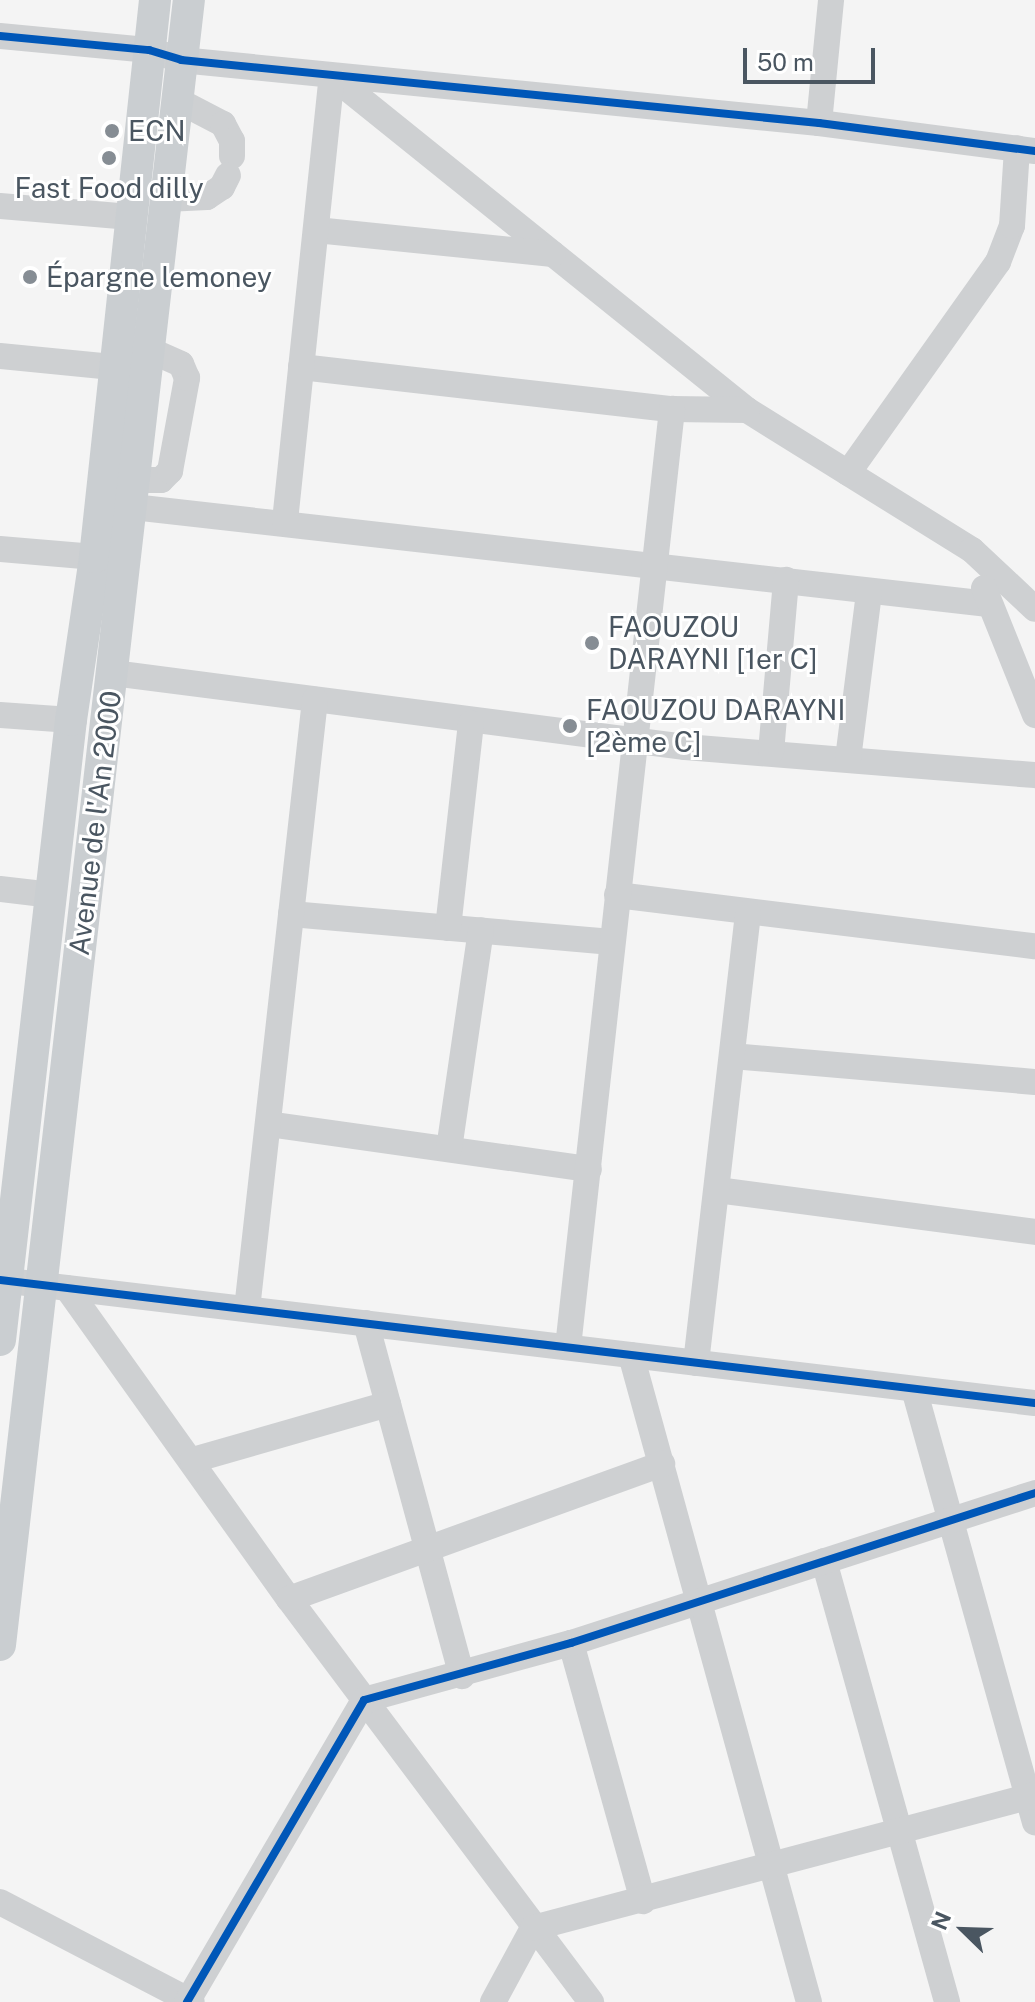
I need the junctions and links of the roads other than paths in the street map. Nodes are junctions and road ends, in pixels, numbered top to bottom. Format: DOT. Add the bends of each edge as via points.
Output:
graph roads {
  1 [pos="155,0"];
  2 [pos="189,0"];
  3 [pos="831,0"];
  4 [pos="0,36"];
  5 [pos="149,50"];
  6 [pos="181,60"];
  7 [pos="332,76"];
  8 [pos="177,100"];
  9 [pos="819,123"];
  10 [pos="1026,150"];
  11 [pos="166,199"];
  12 [pos="0,206"];
  13 [pos="131,217"];
  14 [pos="316,230"];
  15 [pos="553,254"];
  16 [pos="0,356"];
  17 [pos="112,367"];
  18 [pos="301,367"];
  19 [pos="672,409"];
  20 [pos="747,410"];
  21 [pos="848,473"];
  22 [pos="134,493"];
  23 [pos="285,521"];
  24 [pos="0,549"];
  25 [pos="972,550"];
  26 [pos="95,557"];
  27 [pos="651,567"];
  28 [pos="786,580"];
  29 [pos="869,592"];
  30 [pos="989,604"];
  31 [pos="1035,609"];
  32 [pos="113,673"];
  33 [pos="315,700"];
  34 [pos="0,715"];
  35 [pos="1035,715"];
  36 [pos="71,720"];
  37 [pos="471,723"];
  38 [pos="633,741"];
  39 [pos="771,752"];
  40 [pos="848,759"];
  41 [pos="1035,775"];
  42 [pos="0,889"];
  43 [pos="52,895"];
  44 [pos="617,895"];
  45 [pos="748,913"];
  46 [pos="291,914"];
  47 [pos="448,928"];
  48 [pos="481,930"];
  49 [pos="612,942"];
  50 [pos="1035,946"];
  51 [pos="732,1056"];
  52 [pos="1035,1082"];
  53 [pos="268,1124"];
  54 [pos="449,1149"];
  55 [pos="589,1169"];
  56 [pos="717,1190"];
  57 [pos="1035,1232"];
  58 [pos="4,1280"];
  59 [pos="53,1286"];
  60 [pos="247,1309"];
  61 [pos="366,1323"];
  62 [pos="0,1340"];
  63 [pos="568,1347"];
  64 [pos="631,1355"];
  65 [pos="696,1363"];
  66 [pos="914,1389"];
  67 [pos="1035,1403"];
  68 [pos="388,1404"];
  69 [pos="193,1460"];
  70 [pos="662,1464"];
  71 [pos="1035,1493"];
  72 [pos="954,1519"];
  73 [pos="428,1551"];
  74 [pos="824,1561"];
  75 [pos="289,1599"];
  76 [pos="700,1602"];
  77 [pos="571,1643"];
  78 [pos="0,1645"];
  79 [pos="462,1676"];
  80 [pos="364,1700"];
  81 [pos="1032,1796"];
  82 [pos="1035,1822"];
  83 [pos="900,1831"];
  84 [pos="772,1867"];
  85 [pos="643,1901"];
  86 [pos="0,1902"];
  87 [pos="533,1928"];
  88 [pos="189,2001"];
  89 [pos="493,2002"];
  90 [pos="591,2002"];
  91 [pos="809,2002"];
  92 [pos="947,2002"];
  1 -- 5 [label="main road, Avenue de l'An 2000"];
  2 -- 6 [label="main road, Avenue de l'An 2000"];
  3 -- 9 [label="street"];
  4 -- 5 [label="street"];
  5 -- 6 [label="street"];
  5 -- 13 [label="main road, Avenue de l'An 2000"];
  6 -- 7 [label="street"];
  6 -- 8 [label="main road, Avenue de l'An 2000"];
  7 -- 9 [label="street"];
  7 -- 14 [label="street"];
  7 -- 15 [label="street"];
  8 -- 11 [label="main road, Avenue de l'An 2000"];
  8 -- 11 [label="street" via="223,124 232,141 230,165 222,187 207,197"];
  9 -- 10 [label="street"];
  10 -- 21 [label="street" via="1012,226 998,262"];
  11 -- 22 [label="main road, Avenue de l'An 2000"];
  12 -- 13 [label="street"];
  13 -- 17 [label="main road, Avenue de l'An 2000"];
  14 -- 15 [label="street"];
  14 -- 18 [label="street"];
  15 -- 20 [label="street"];
  16 -- 17 [label="street"];
  17 -- 26 [label="main road, Avenue de l'An 2000"];
  18 -- 19 [label="street"];
  18 -- 23 [label="street"];
  19 -- 20 [label="street"];
  19 -- 27 [label="street"];
  20 -- 21 [label="street"];
  21 -- 25 [label="street"];
  22 -- 23 [label="street"];
  22 -- 32 [label="main road, Avenue de l'An 2000"];
  23 -- 27 [label="street"];
  24 -- 26 [label="street"];
  25 -- 30 [label="street"];
  25 -- 31 [label="street"];
  26 -- 36 [label="main road, Avenue de l'An 2000"];
  27 -- 28 [label="street"];
  27 -- 38 [label="street"];
  28 -- 29 [label="street"];
  28 -- 39 [label="street"];
  29 -- 30 [label="street"];
  29 -- 40 [label="street"];
  30 -- 35 [label="street"];
  32 -- 33 [label="street"];
  32 -- 59 [label="main road, Avenue de l'An 2000"];
  33 -- 37 [label="street"];
  33 -- 46 [label="street"];
  34 -- 36 [label="street"];
  36 -- 43 [label="main road, Avenue de l'An 2000"];
  37 -- 38 [label="street"];
  37 -- 47 [label="street"];
  38 -- 39 [label="street"];
  38 -- 44 [label="street"];
  39 -- 40 [label="street"];
  40 -- 41 [label="street"];
  42 -- 43 [label="street"];
  43 -- 58 [label="main road, Avenue de l'An 2000"];
  44 -- 45 [label="street"];
  44 -- 49 [label="street"];
  45 -- 50 [label="street"];
  45 -- 51 [label="street"];
  46 -- 47 [label="street"];
  46 -- 53 [label="street"];
  47 -- 48 [label="street"];
  48 -- 49 [label="street"];
  48 -- 54 [label="street"];
  49 -- 55 [label="street"];
  51 -- 52 [label="street"];
  51 -- 56 [label="street"];
  53 -- 54 [label="street"];
  53 -- 60 [label="street"];
  54 -- 55 [label="street"];
  55 -- 63 [label="street"];
  56 -- 57 [label="street"];
  56 -- 65 [label="street"];
  58 -- 59 [label="street"];
  58 -- 62 [label="main road, Avenue de l'An 2000"];
  59 -- 60 [label="street"];
  59 -- 69 [label="street"];
  59 -- 78 [label="main road, Avenue de l'An 2000"];
  60 -- 61 [label="street"];
  61 -- 63 [label="street"];
  61 -- 68 [label="street"];
  63 -- 64 [label="street"];
  64 -- 65 [label="street"];
  64 -- 70 [label="street"];
  65 -- 66 [label="street"];
  66 -- 67 [label="street"];
  66 -- 72 [label="street"];
  68 -- 69 [label="street"];
  68 -- 73 [label="street"];
  69 -- 75 [label="street"];
  70 -- 73 [label="street"];
  70 -- 76 [label="street"];
  71 -- 72 [label="street"];
  72 -- 74 [label="street"];
  72 -- 81 [label="street"];
  73 -- 75 [label="street"];
  73 -- 79 [label="street"];
  74 -- 76 [label="street"];
  74 -- 83 [label="street"];
  75 -- 80 [label="street"];
  76 -- 77 [label="street"];
  76 -- 84 [label="street"];
  77 -- 79 [label="street"];
  77 -- 85 [label="street"];
  79 -- 80 [label="street"];
  80 -- 87 [label="street"];
  80 -- 88 [label="street"];
  81 -- 82 [label="street"];
  81 -- 83 [label="street"];
  83 -- 84 [label="street"];
  83 -- 92 [label="street"];
  84 -- 85 [label="street"];
  84 -- 91 [label="street"];
  85 -- 87 [label="street"];
  86 -- 88 [label="street"];
  87 -- 89 [label="street"];
  87 -- 90 [label="street"];
}
